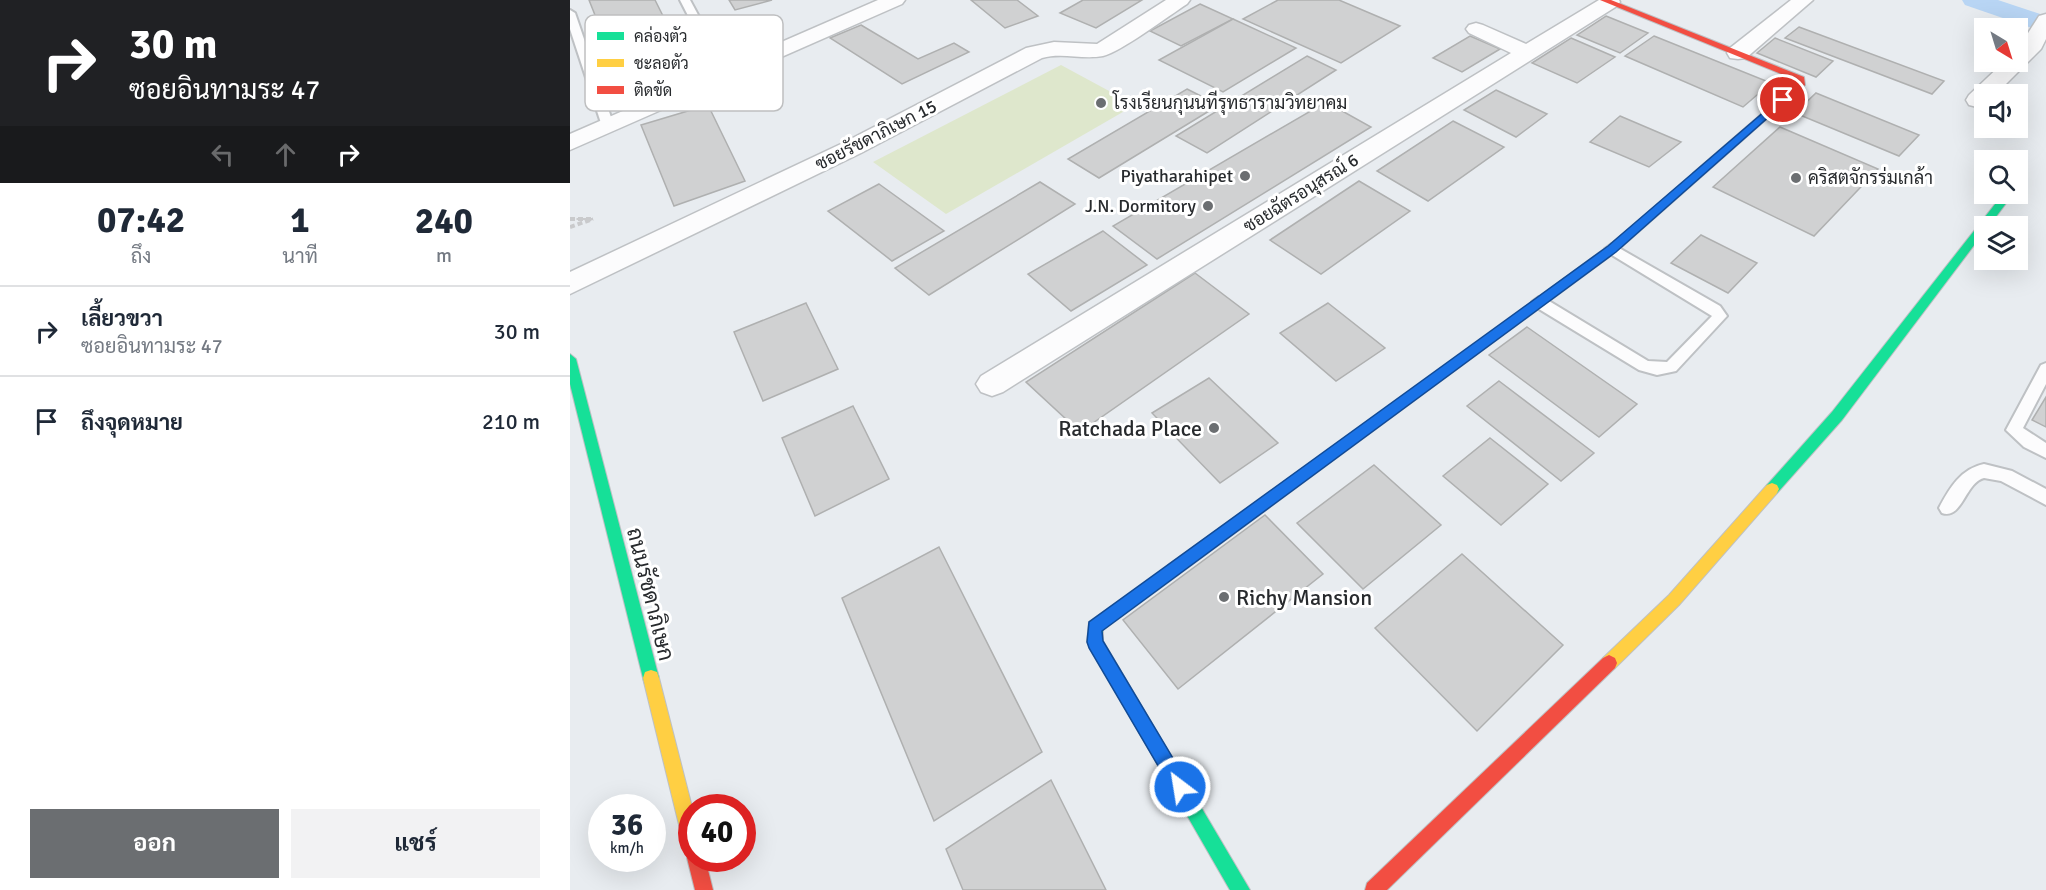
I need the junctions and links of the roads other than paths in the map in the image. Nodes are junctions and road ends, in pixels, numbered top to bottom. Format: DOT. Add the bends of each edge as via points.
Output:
graph roads {
  1 [pos="685,0"];
  2 [pos="895,0"];
  3 [pos="1180,0"];
  4 [pos="1803,0"];
  5 [pos="1609,1"];
  6 [pos="570,14"];
  7 [pos="693,15"];
  8 [pos="2043,24"];
  9 [pos="1476,28"];
  10 [pos="783,48"];
  11 [pos="1528,53"];
  12 [pos="1738,53"];
  13 [pos="585,58"];
  14 [pos="1994,84"];
  15 [pos="603,111"];
  16 [pos="641,111"];
  17 [pos="608,126"];
  18 [pos="570,143"];
  19 [pos="2000,204"];
  20 [pos="1612,249"];
  21 [pos="570,284"];
  22 [pos="1539,302"];
  23 [pos="570,359"];
  24 [pos="2046,369"];
  25 [pos="992,384"];
  26 [pos="2046,451"];
  27 [pos="2046,498"];
  28 [pos="1948,508"];
  29 [pos="680,794"];
  30 [pos="700,872"];
  31 [pos="704,890"];
  32 [pos="1241,890"];
  33 [pos="1374,890"];
  1 -- 7 [label="lane"];
  2 -- 10 [label="street"];
  3 -- 21 [label="street, ซอยรัชดาภิเษก 15" via="1102,50 1061,46 1034,53 852,148"];
  4 -- 12 [label="street"];
  5 -- 11 [label="street, ซอยฉัตรอนุสรณ์ 6"];
  5 -- 12 [label="street"];
  6 -- 13 [label="lane"];
  8 -- 14 [label="street" via="2030,49"];
  9 -- 11 [label="street"];
  11 -- 25 [label="street, ซอยฉัตรอนุสรณ์ 6"];
  12 -- 20 [label="street" via="1790,73 1801,79 1800,85"];
  15 -- 17 [label="lane"];
  16 -- 17 [label="street"];
  17 -- 18 [label="street"];
  19 -- 33 [label="street" via="1837,416 1674,600"];
  20 -- 22 [label="street"];
  20 -- 22 [label="lane" via="1720,316 1671,367 1644,366"];
  22 -- 32 [label="street" via="1095,627 1095,642"];
  23 -- 29 [label="street, ถนนรัชดาภิเษก"];
  24 -- 26 [label="lane" via="2014,430"];
  27 -- 28 [label="lane" via="2008,475 1984,471 1967,478"];
  30 -- 31 [label="street"];
}
